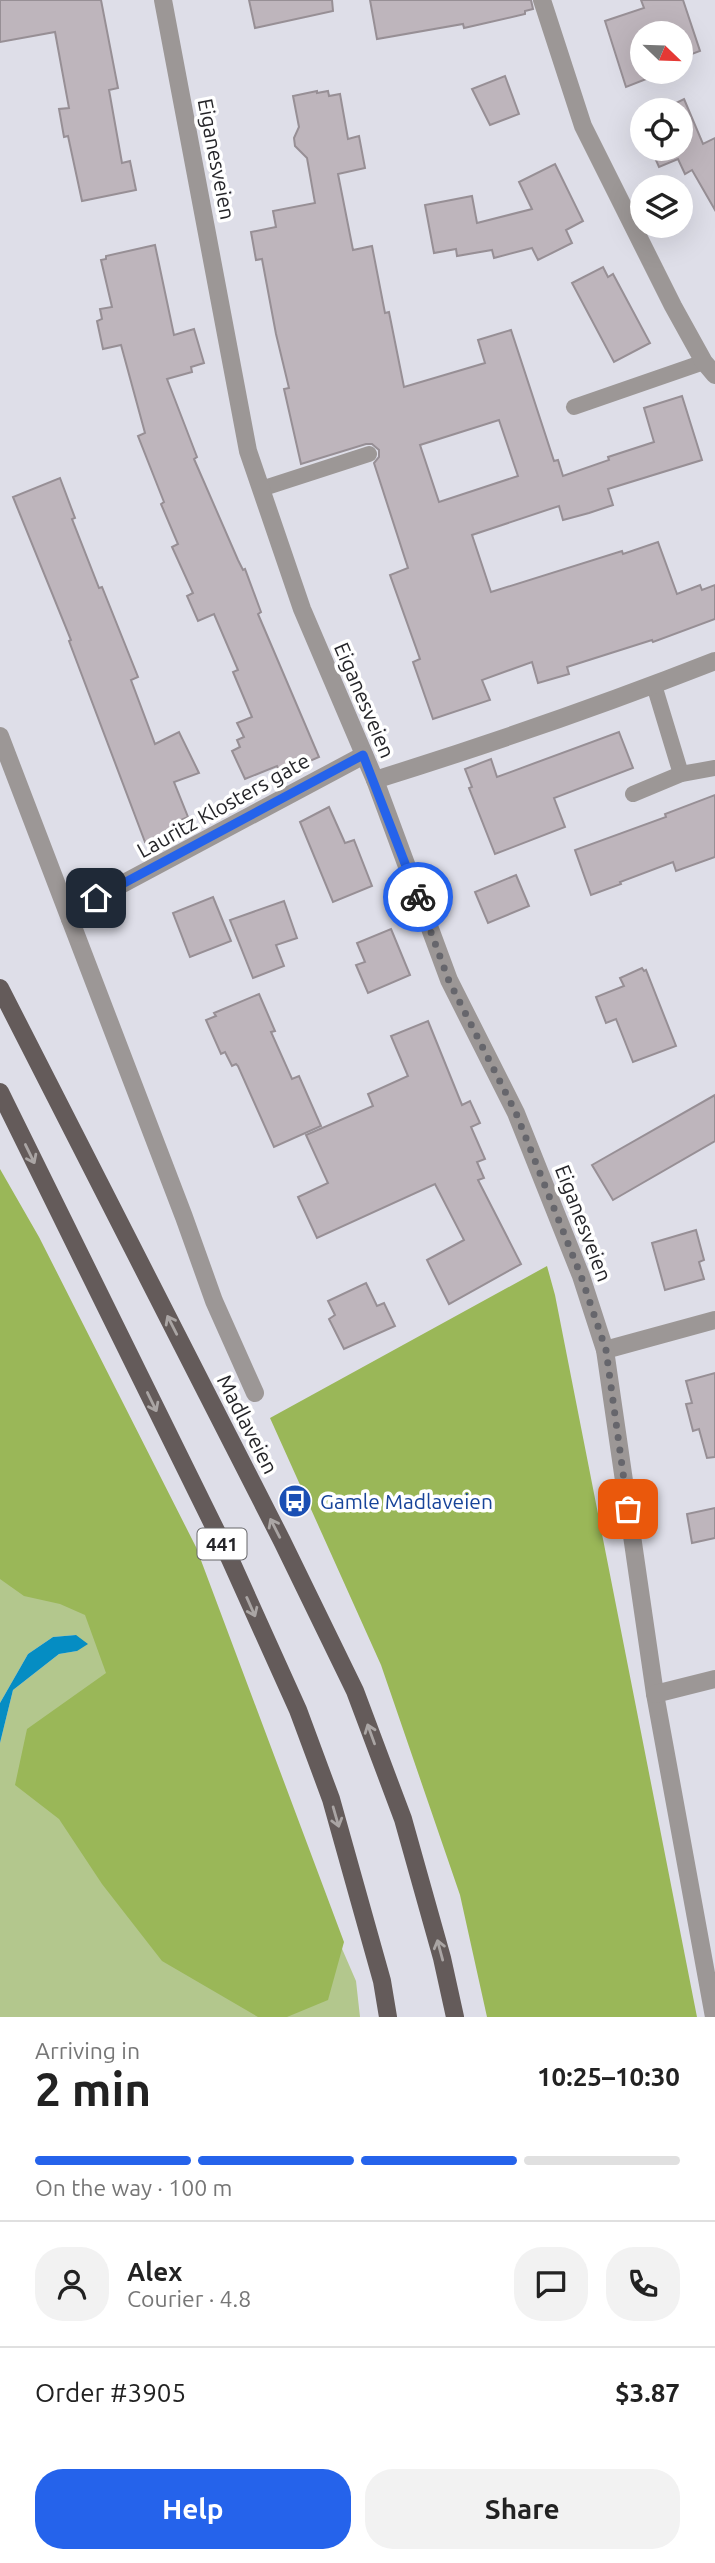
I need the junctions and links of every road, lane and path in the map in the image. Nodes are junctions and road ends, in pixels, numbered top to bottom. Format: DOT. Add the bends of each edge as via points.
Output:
graph roads {
  1 [pos="163,0"];
  2 [pos="542,0"];
  3 [pos="710,368"];
  4 [pos="573,407"];
  5 [pos="369,454"];
  6 [pos="261,489"];
  7 [pos="715,661"];
  8 [pos="654,685"];
  9 [pos="0,736"];
  10 [pos="363,755"];
  11 [pos="715,768"];
  12 [pos="681,774"];
  13 [pos="375,780"];
  14 [pos="633,794"];
  15 [pos="70,919"];
  16 [pos="0,988"];
  17 [pos="0,1092"];
  18 [pos="715,1321"];
  19 [pos="606,1350"];
  20 [pos="255,1393"];
  21 [pos="715,1679"];
  22 [pos="655,1694"];
  23 [pos="709,1966"];
  24 [pos="388,2017"];
  25 [pos="455,2017"];
  26 [pos="714,2017"];
  1 -- 6 [label="street, Eiganesveien" via="248,451"];
  2 -- 3 [label="street" via="583,127"];
  3 -- 4 [label="lane"];
  5 -- 6 [label="lane"];
  6 -- 10 [label="street, Eiganesveien" via="302,609"];
  7 -- 8 [label="street"];
  8 -- 12 [label="lane"];
  8 -- 13 [label="street"];
  9 -- 15 [label="street"];
  10 -- 13 [label="street, Eiganesveien"];
  10 -- 15 [label="street, Lauritz Klosters gate" via="96,898"];
  11 -- 12 [label="lane"];
  12 -- 14 [label="lane"];
  13 -- 19 [label="street, Eiganesveien" via="449,981 516,1113"];
  15 -- 20 [label="street" via="214,1301"];
  25 -- 16 [label="main road, Madlaveien / 441, one-way" via="402,1819 355,1691"];
  17 -- 24 [label="main road, 441, one-way" via="230,1559 298,1710 331,1799"];
  18 -- 19 [label="street"];
  19 -- 22 [label="street, Eiganesveien"];
  21 -- 22 [label="street"];
  22 -- 23 [label="street, Eiganesveien"];
  23 -- 26 [label="street, Eiganesveien"];
}
